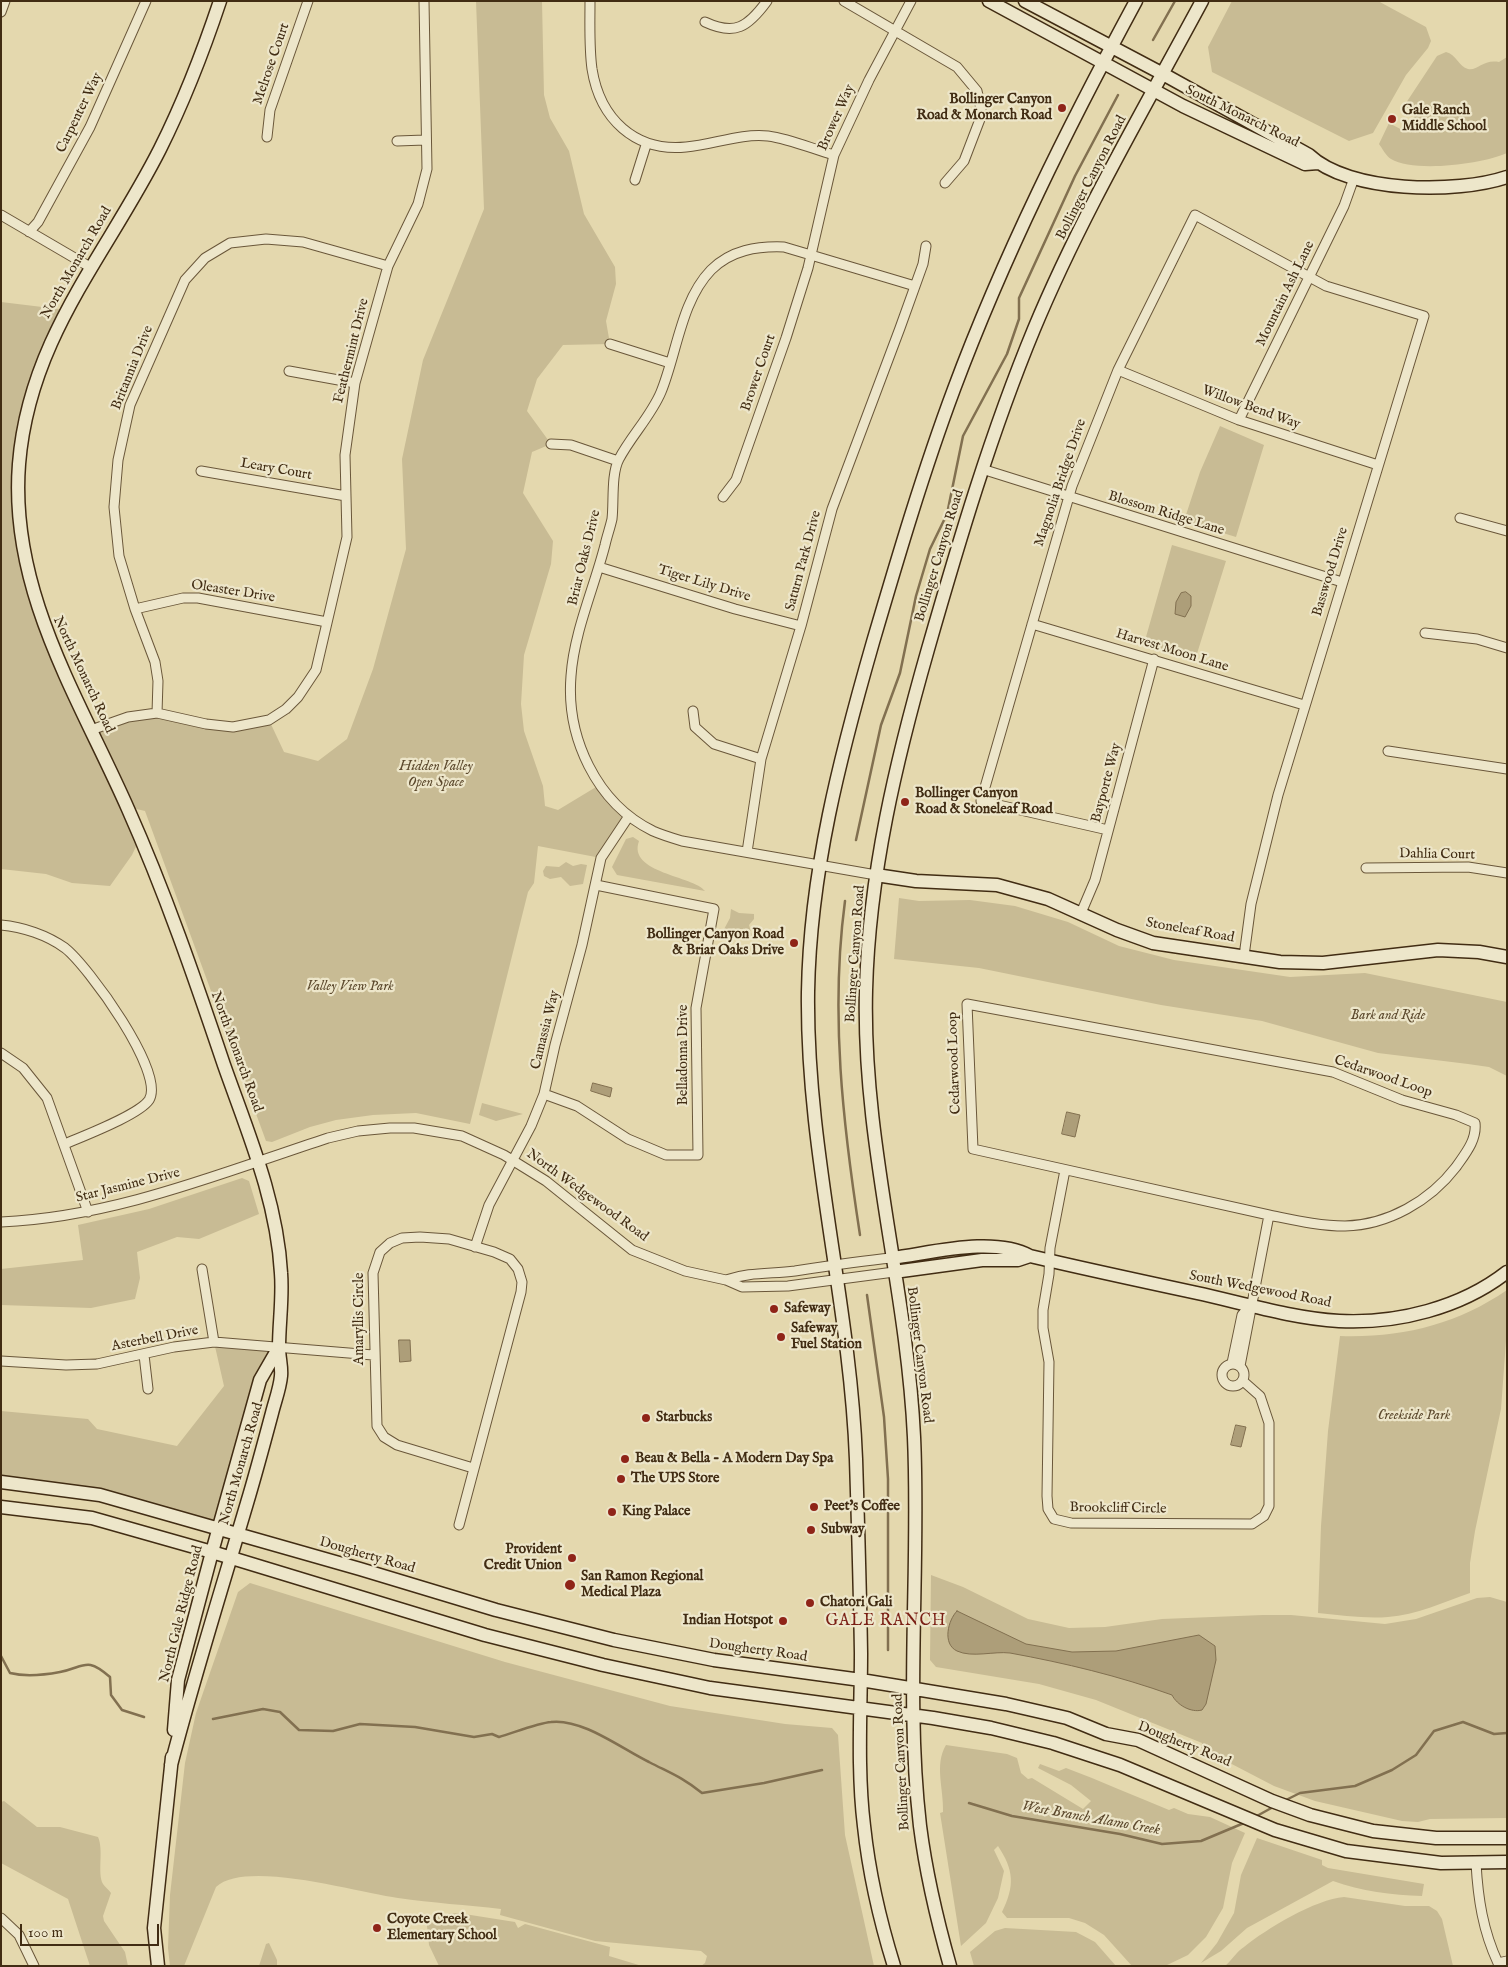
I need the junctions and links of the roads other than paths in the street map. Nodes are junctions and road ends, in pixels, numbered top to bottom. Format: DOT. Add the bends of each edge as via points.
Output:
graph roads {
  1 [pos="5,1"];
  2 [pos="146,1"];
  3 [pos="220,1"];
  4 [pos="308,1"];
  5 [pos="424,1"];
  6 [pos="590,1"];
  7 [pos="767,1"];
  8 [pos="844,1"];
  9 [pos="911,1"];
  10 [pos="989,1"];
  11 [pos="1024,1"];
  12 [pos="1136,1"];
  13 [pos="1202,1"];
  14 [pos="1,12"];
  15 [pos="705,22"];
  16 [pos="895,32"];
  17 [pos="1111,46"];
  18 [pos="1103,62"];
  19 [pos="1163,74"];
  20 [pos="1154,90"];
  21 [pos="268,137"];
  22 [pos="425,140"];
  23 [pos="398,142"];
  24 [pos="646,145"];
  25 [pos="834,155"];
  26 [pos="1318,163"];
  27 [pos="1507,177"];
  28 [pos="1354,178"];
  29 [pos="635,180"];
  30 [pos="945,183"];
  31 [pos="1,215"];
  32 [pos="28,232"];
  33 [pos="926,246"];
  34 [pos="812,254"];
  35 [pos="388,266"];
  36 [pos="90,267"];
  37 [pos="1310,276"];
  38 [pos="915,286"];
  39 [pos="610,344"];
  40 [pos="670,363"];
  41 [pos="1118,370"];
  42 [pos="289,371"];
  43 [pos="355,383"];
  44 [pos="1239,420"];
  45 [pos="551,444"];
  46 [pos="618,461"];
  47 [pos="1378,465"];
  48 [pos="982,469"];
  49 [pos="201,471"];
  50 [pos="346,496"];
  51 [pos="723,497"];
  52 [pos="1068,498"];
  53 [pos="1460,518"];
  54 [pos="1507,532"];
  55 [pos="599,566"];
  56 [pos="1342,582"];
  57 [pos="135,609"];
  58 [pos="327,622"];
  59 [pos="1032,624"];
  60 [pos="801,626"];
  61 [pos="1425,633"];
  62 [pos="1507,648"];
  63 [pos="1154,659"];
  64 [pos="1304,705"];
  65 [pos="693,711"];
  66 [pos="157,713"];
  67 [pos="91,730"];
  68 [pos="1388,751"];
  69 [pos="762,759"];
  70 [pos="1507,769"];
  71 [pos="630,816"];
  72 [pos="1108,830"];
  73 [pos="747,852"];
  74 [pos="819,864"];
  75 [pos="1366,868"];
  76 [pos="1507,873"];
  77 [pos="876,875"];
  78 [pos="596,885"];
  79 [pos="1081,913"];
  80 [pos="1,925"];
  81 [pos="1244,956"];
  82 [pos="1507,957"];
  83 [pos="1,1053"];
  84 [pos="544,1094"];
  85 [pos="64,1144"];
  86 [pos="512,1160"];
  87 [pos="259,1161"];
  88 [pos="1066,1170"];
  89 [pos="88,1212"];
  90 [pos="1269,1215"];
  91 [pos="1,1222"];
  92 [pos="475,1247"];
  93 [pos="1030,1256"];
  94 [pos="892,1258"];
  95 [pos="1050,1261"];
  96 [pos="835,1263"];
  97 [pos="202,1269"];
  98 [pos="894,1272"];
  99 [pos="1507,1272"];
  100 [pos="837,1278"];
  101 [pos="726,1280"];
  102 [pos="1250,1304"];
  103 [pos="214,1342"];
  104 [pos="279,1348"];
  105 [pos="144,1355"];
  106 [pos="373,1355"];
  107 [pos="1,1360"];
  108 [pos="1236,1364"];
  109 [pos="1243,1381"];
  110 [pos="148,1389"];
  111 [pos="473,1468"];
  112 [pos="1,1482"];
  113 [pos="1,1508"];
  114 [pos="459,1525"];
  115 [pos="220,1530"];
  116 [pos="237,1535"];
  117 [pos="212,1552"];
  118 [pos="231,1559"];
  119 [pos="861,1680"];
  120 [pos="913,1688"];
  121 [pos="859,1708"];
  122 [pos="913,1715"];
  123 [pos="171,1766"];
  124 [pos="1507,1838"];
  125 [pos="1507,1862"];
  126 [pos="1476,1863"];
  127 [pos="1,1918"];
  128 [pos="1507,1961"];
  129 [pos="34,1966"];
  130 [pos="158,1966"];
  131 [pos="894,1966"];
  132 [pos="950,1966"];
  1 -- 14 [label="street"];
  2 -- 32 [label="street, Carpenter Way" via="90,127 38,222"];
  3 -- 36 [label="main road, North Monarch Road" via="197,69 159,152"];
  4 -- 21 [label="street, Melrose Court" via="270,110"];
  5 -- 22 [label="street, Feathermint Drive"];
  6 -- 24 [label="street" via="592,68 602,103 628,133"];
  7 -- 15 [label="street" via="742,26 729,30"];
  8 -- 16 [label="street"];
  9 -- 16 [label="street, Brower Way"];
  10 -- 18 [label="main road"];
  11 -- 17 [label="main road"];
  12 -- 17 [label="main road"];
  13 -- 19 [label="main road, Bollinger Canyon Road"];
  16 -- 25 [label="street, Brower Way"];
  16 -- 30 [label="street" via="957,67 977,91 982,114 964,161"];
  17 -- 18 [label="main road"];
  17 -- 19 [label="main road"];
  18 -- 20 [label="main road"];
  18 -- 74 [label="main road" via="1022,227 955,385 928,460 846,735"];
  19 -- 20 [label="main road, Bollinger Canyon Road"];
  19 -- 26 [label="main road, South Monarch Road"];
  20 -- 26 [label="main road, South Monarch Road" via="1285,156 1305,164"];
  20 -- 48 [label="main road, Bollinger Canyon Road" via="1036,325"];
  22 -- 23 [label="street"];
  22 -- 35 [label="street, Feathermint Drive" via="427,169 418,204"];
  24 -- 25 [label="street" via="686,147 749,136 769,136"];
  24 -- 29 [label="street"];
  25 -- 34 [label="street, Brower Way"];
  26 -- 28 [label="main road, South Monarch Road"];
  27 -- 28 [label="main road, South Monarch Road" via="1441,188 1392,186"];
  28 -- 37 [label="street, Mountain Ash Lane"];
  31 -- 32 [label="street"];
  32 -- 36 [label="street"];
  33 -- 38 [label="street, Saturn Park Drive"];
  34 -- 38 [label="street, Briar Oaks Drive"];
  34 -- 40 [label="street, Briar Oaks Drive" via="768,246 733,254 720,263 706,276 695,294"];
  34 -- 51 [label="street, Brower Court" via="736,480"];
  35 -- 43 [label="street, Feathermint Drive"];
  35 -- 57 [label="street, Britannia Drive" via="303,242 266,239 230,243 205,258 185,280 130,405 118,460 114,507 119,556"];
  36 -- 67 [label="main road, North Monarch Road" via="57,326 38,373 21,443 19,518 29,579 41,619"];
  37 -- 41 [label="street, Magnolia Bridge Drive" via="1195,215"];
  37 -- 44 [label="street, Mountain Ash Lane"];
  37 -- 47 [label="street, Basswood Drive" via="1326,286 1424,316"];
  38 -- 60 [label="street, Saturn Park Drive" via="832,509"];
  39 -- 40 [label="street"];
  40 -- 46 [label="street, Briar Oaks Drive" via="661,393"];
  41 -- 44 [label="street, Willow Bend Way"];
  41 -- 52 [label="street, Magnolia Bridge Drive"];
  42 -- 43 [label="street"];
  43 -- 50 [label="street, Feathermint Drive" via="345,455"];
  44 -- 47 [label="street, Willow Bend Way"];
  45 -- 46 [label="street" via="571,445"];
  46 -- 55 [label="street, Briar Oaks Drive" via="612,520"];
  47 -- 56 [label="street, Basswood Drive"];
  48 -- 52 [label="street, Blossom Ridge Lane"];
  48 -- 77 [label="main road, Bollinger Canyon Road" via="913,701"];
  49 -- 50 [label="street, Leary Court"];
  50 -- 58 [label="street, Feathermint Drive" via="347,537"];
  52 -- 56 [label="street, Blossom Ridge Lane"];
  52 -- 59 [label="street, Magnolia Bridge Drive"];
  53 -- 54 [label="street"];
  55 -- 60 [label="street, Tiger Lily Drive"];
  55 -- 71 [label="street, Briar Oaks Drive" via="571,675 572,723 590,769 606,792"];
  56 -- 64 [label="street, Basswood Drive"];
  57 -- 58 [label="street, Oleaster Drive" via="183,598 198,598"];
  57 -- 66 [label="street, Britannia Drive" via="155,662"];
  58 -- 66 [label="street, Feathermint Drive" via="316,670 298,697 269,720 233,727"];
  59 -- 63 [label="street, Harvest Moon Lane"];
  59 -- 72 [label="street, Magnolia Bridge Drive" via="981,801"];
  60 -- 69 [label="street, Saturn Park Drive"];
  61 -- 62 [label="street" via="1477,639"];
  63 -- 64 [label="street, Harvest Moon Lane"];
  63 -- 72 [label="street, Bayporte Way"];
  64 -- 81 [label="street, Basswood Drive" via="1264,847"];
  65 -- 69 [label="street" via="696,727 714,744"];
  66 -- 67 [label="street, Feathermint Drive" via="128,717"];
  67 -- 87 [label="main road, North Monarch Road" via="131,814 161,890"];
  68 -- 70 [label="street"];
  69 -- 73 [label="street, Saturn Park Drive"];
  71 -- 73 [label="street, Briar Oaks Drive" via="653,831 682,841"];
  71 -- 78 [label="street, Camassia Way" via="601,858"];
  72 -- 79 [label="street, Bayporte Way" via="1095,880"];
  73 -- 74 [label="street, Briar Oaks Drive"];
  74 -- 77 [label="street, Briar Oaks Drive"];
  74 -- 96 [label="main road" via="808,987 809,1042 818,1158"];
  75 -- 76 [label="street, Dahlia Court" via="1468,867"];
  77 -- 79 [label="main road, Stoneleaf Road" via="916,881 997,885 1048,899"];
  77 -- 94 [label="main road, Bollinger Canyon Road" via="866,990 866,1042 875,1147"];
  78 -- 84 [label="street, Camassia Way"];
  78 -- 84 [label="street, Belladonna Drive" via="714,909 696,1008 698,1155 666,1155 628,1139 577,1106"];
  79 -- 81 [label="main road, Stoneleaf Road" via="1153,943"];
  80 -- 85 [label="street" via="39,933 64,947 82,964 118,1012 144,1062 151,1085 150,1099 142,1107"];
  81 -- 82 [label="main road, Stoneleaf Road" via="1294,963 1323,963 1438,950"];
  83 -- 85 [label="street" via="23,1068 47,1098"];
  84 -- 86 [label="street, Camassia Way"];
  85 -- 89 [label="street"];
  86 -- 87 [label="street, North Wedgewood Road" via="462,1136 414,1128 390,1128 328,1138"];
  86 -- 92 [label="street, Camassia Way" via="489,1205"];
  86 -- 101 [label="street, North Wedgewood Road" via="546,1181 632,1250 685,1271"];
  87 -- 89 [label="street, Star Jasmine Drive" via="151,1197"];
  87 -- 104 [label="main road, North Monarch Road" via="274,1216 281,1271"];
  88 -- 90 [label="street, Cedarwood Loop"];
  88 -- 90 [label="street, Cedarwood Loop" via="973,1149 967,1004 1333,1072 1402,1100 1456,1114 1475,1123 1473,1139 1451,1173 1426,1198 1401,1212 1375,1222 1345,1226"];
  88 -- 95 [label="street"];
  89 -- 91 [label="street, Star Jasmine Drive"];
  90 -- 102 [label="street"];
  92 -- 106 [label="street, Amaryllis Circle" via="449,1239 420,1237 402,1238 380,1252 373,1274"];
  92 -- 111 [label="street, Amaryllis Circle" via="510,1259 522,1282 512,1334"];
  93 -- 94 [label="main road, South Wedgewood Road" via="1020,1251 987,1247"];
  93 -- 95 [label="main road, South Wedgewood Road"];
  93 -- 98 [label="main road, South Wedgewood Road" via="1018,1260 982,1260"];
  94 -- 96 [label="street, North Wedgewood Road"];
  94 -- 98 [label="main road, Bollinger Canyon Road"];
  95 -- 102 [label="main road, South Wedgewood Road"];
  95 -- 109 [label="street, Brookcliff Circle" via="1043,1328 1049,1362 1046,1496 1054,1519 1071,1523 1252,1524 1264,1516 1269,1506 1269,1423 1260,1396"];
  96 -- 100 [label="main road"];
  96 -- 101 [label="street, North Wedgewood Road" via="794,1271 743,1274"];
  97 -- 103 [label="street"];
  98 -- 100 [label="street, North Wedgewood Road"];
  98 -- 120 [label="main road, Bollinger Canyon Road" via="915,1456"];
  99 -- 102 [label="main road, South Wedgewood Road" via="1464,1297 1430,1311 1397,1318 1338,1321"];
  100 -- 101 [label="street, North Wedgewood Road" via="758,1287 742,1287"];
  100 -- 119 [label="main road" via="854,1433"];
  102 -- 108 [label="street" via="1242,1315"];
  103 -- 104 [label="street, Asterbell Drive"];
  103 -- 105 [label="street, Asterbell Drive"];
  104 -- 106 [label="street, Asterbell Drive"];
  104 -- 115 [label="main road, North Monarch Road" via="260,1380"];
  104 -- 116 [label="main road, North Monarch Road" via="281,1376"];
  105 -- 107 [label="street, Asterbell Drive" via="82,1365"];
  105 -- 110 [label="street"];
  106 -- 111 [label="street, Amaryllis Circle" via="375,1414 377,1426 384,1437 397,1445"];
  108 -- 109 [label="street" via="1245,1374"];
  108 -- 109 [label="street" via="1226,1366 1222,1372 1224,1382 1234,1386"];
  111 -- 114 [label="street, Amaryllis Circle"];
  112 -- 115 [label="main road, Dougherty Road" via="100,1495"];
  113 -- 117 [label="main road" via="92,1518"];
  115 -- 116 [label="main road, Dougherty Road"];
  115 -- 117 [label="main road, North Gale Ridge Road"];
  116 -- 118 [label="main road, North Monarch Road"];
  116 -- 119 [label="main road, Dougherty Road" via="496,1610 614,1640 714,1660"];
  117 -- 118 [label="main road"];
  117 -- 123 [label="main road, North Gale Ridge Road" via="178,1680"];
  118 -- 121 [label="main road" via="486,1635 603,1665 710,1688"];
  118 -- 123 [label="main road, North Gale Ridge Road" via="195,1671"];
  119 -- 120 [label="main road, Dougherty Road"];
  119 -- 121 [label="main road"];
  120 -- 122 [label="main road, Bollinger Canyon Road"];
  120 -- 124 [label="main road, Dougherty Road" via="1067,1718 1106,1734 1138,1740 1272,1801 1373,1830 1436,1838"];
  121 -- 122 [label="main road"];
  121 -- 131 [label="main road" via="864,1824 874,1889"];
  122 -- 126 [label="main road" via="991,1728 1053,1743 1120,1765 1275,1830 1346,1852 1405,1860"];
  122 -- 132 [label="main road, Bollinger Canyon Road" via="920,1824 928,1880"];
  123 -- 130 [label="main road, North Gale Ridge Road" via="154,1928"];
  125 -- 126 [label="main road"];
  126 -- 128 [label="street" via="1478,1901 1488,1942 1498,1964"];
  127 -- 129 [label="street" via="19,1935"];
}
